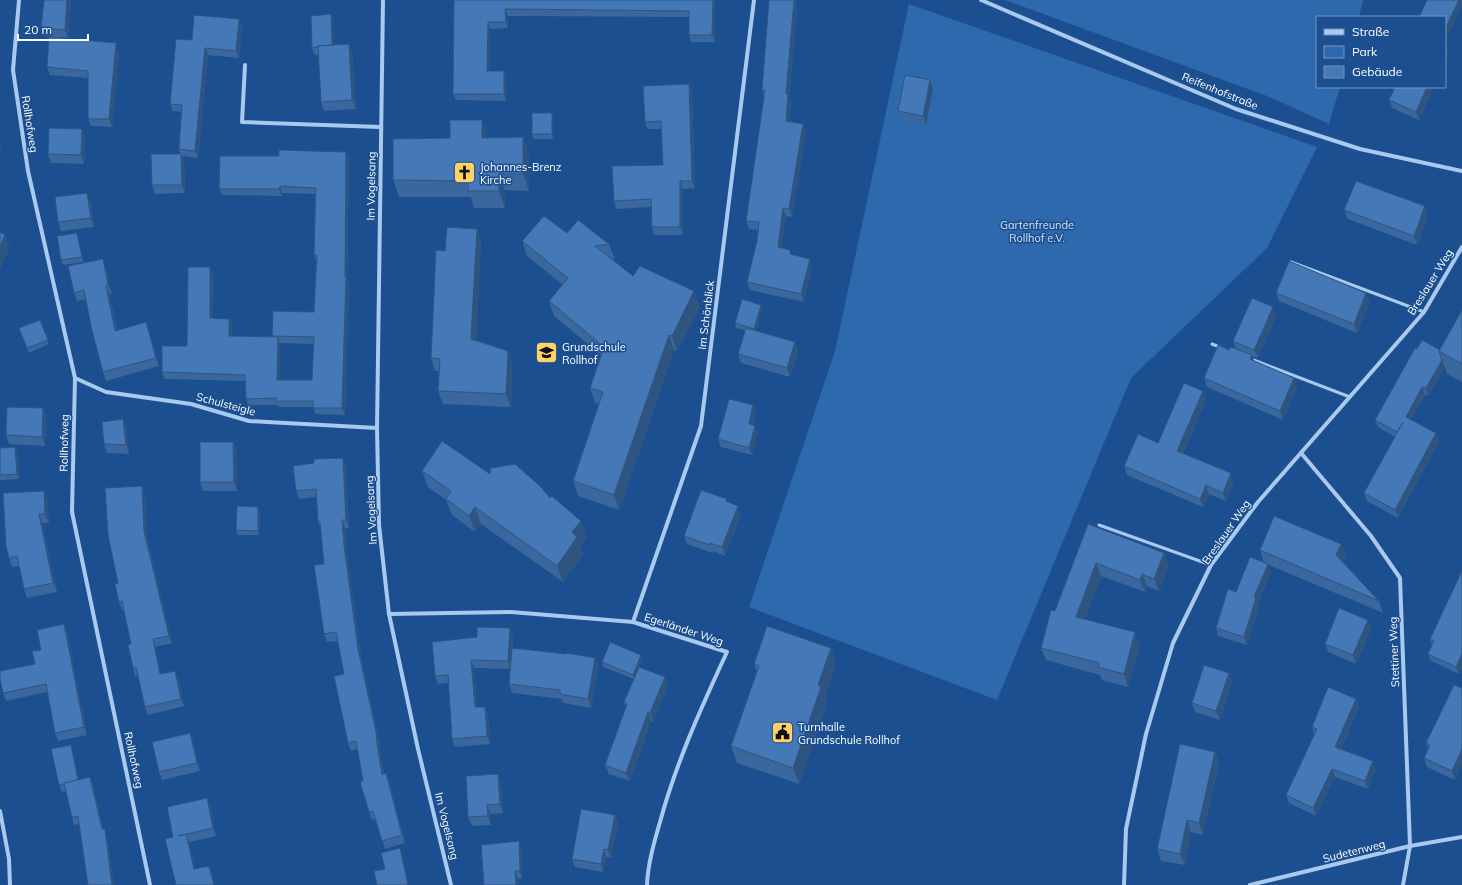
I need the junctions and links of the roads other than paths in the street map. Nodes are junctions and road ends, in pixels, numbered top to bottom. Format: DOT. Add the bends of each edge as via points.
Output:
graph roads {
  1 [pos="19,0"];
  2 [pos="383,0"];
  3 [pos="754,0"];
  4 [pos="980,0"];
  5 [pos="245,65"];
  6 [pos="380,127"];
  7 [pos="1462,171"];
  8 [pos="1462,247"];
  9 [pos="1291,262"];
  10 [pos="1424,312"];
  11 [pos="1212,344"];
  12 [pos="1226,350"];
  13 [pos="1248,358"];
  14 [pos="75,378"];
  15 [pos="1350,398"];
  16 [pos="377,428"];
  17 [pos="1301,453"];
  18 [pos="1099,526"];
  19 [pos="1211,565"];
  20 [pos="389,614"];
  21 [pos="633,622"];
  22 [pos="0,812"];
  23 [pos="1462,837"];
  24 [pos="1410,846"];
  25 [pos="10,885"];
  26 [pos="150,885"];
  27 [pos="451,885"];
  28 [pos="647,885"];
  29 [pos="1124,885"];
  30 [pos="1250,885"];
  31 [pos="1402,885"];
  1 -- 14 [label="street, Rollhofweg" via="13,70 28,171"];
  2 -- 6 [label="street, Im Vogelsang"];
  3 -- 21 [label="street, Im Schönblick" via="701,426"];
  4 -- 7 [label="street, Reifenhofstraße" via="1236,109 1360,149"];
  5 -- 6 [label="street" via="242,122"];
  6 -- 16 [label="street, Im Vogelsang"];
  8 -- 10 [label="street, Breslauer Weg"];
  9 -- 10 [label="lane"];
  10 -- 15 [label="street, Breslauer Weg"];
  11 -- 12 [label="lane"];
  13 -- 15 [label="lane"];
  14 -- 16 [label="street, Schulsteigle" via="106,392 191,404 249,421"];
  14 -- 26 [label="street, Rollhofweg" via="72,512"];
  15 -- 17 [label="street, Breslauer Weg"];
  16 -- 20 [label="street, Im Vogelsang" via="379,525"];
  17 -- 19 [label="street, Breslauer Weg" via="1258,502"];
  17 -- 24 [label="street, Stettiner Weg" via="1371,536 1400,578"];
  18 -- 19 [label="lane"];
  19 -- 29 [label="street, Breslauer Weg" via="1173,643 1146,734 1126,829"];
  20 -- 21 [label="street, Egerländer Weg" via="511,612"];
  20 -- 27 [label="street, Im Vogelsang"];
  21 -- 28 [label="street, Egerländer Weg" via="727,652 696,717 670,787 648,866"];
  22 -- 25 [label="street" via="10,859"];
  23 -- 24 [label="street, Sudetenweg"];
  24 -- 30 [label="street, Sudetenweg"];
  24 -- 31 [label="street, Stettiner Weg"];
}
